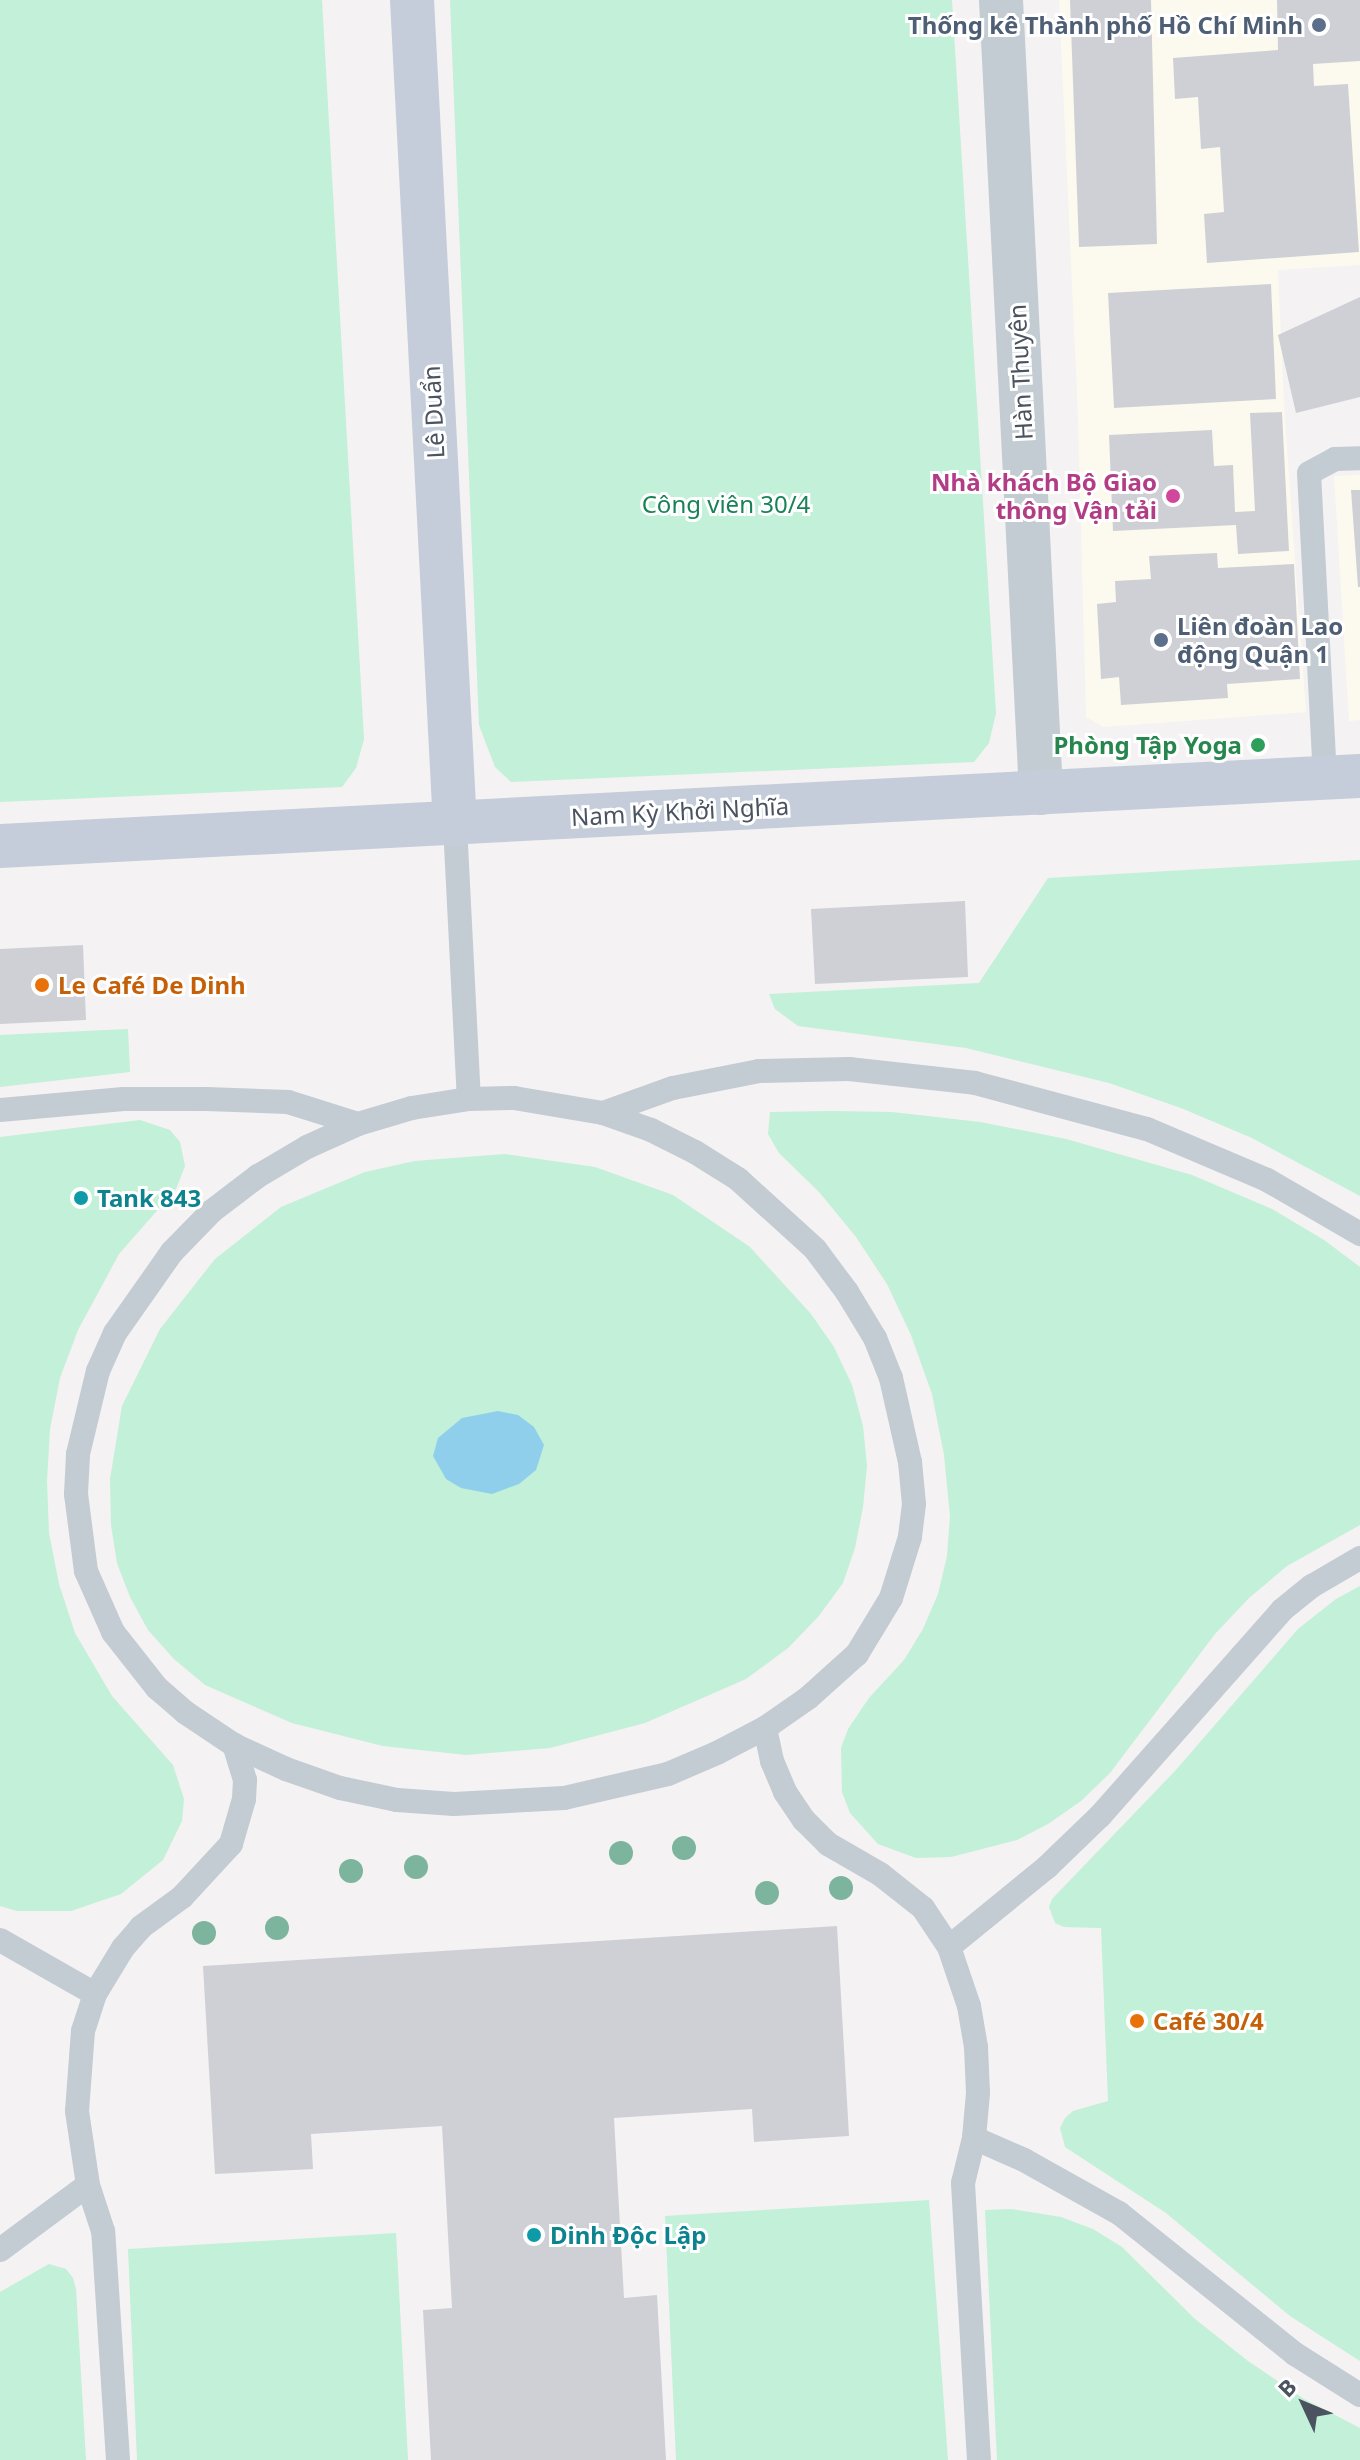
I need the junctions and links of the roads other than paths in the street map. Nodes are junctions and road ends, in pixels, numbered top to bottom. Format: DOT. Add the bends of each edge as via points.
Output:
graph roads {
  1 [pos="412,0"];
  2 [pos="1001,0"];
  3 [pos="1360,458"];
  4 [pos="1343,777"];
  5 [pos="1041,793"];
  6 [pos="455,825"];
  7 [pos="0,846"];
  8 [pos="469,1099"];
  9 [pos="0,1110"];
  10 [pos="603,1113"];
  11 [pos="358,1124"];
  12 [pos="1360,1234"];
  13 [pos="1360,1558"];
  14 [pos="765,1728"];
  15 [pos="234,1745"];
  16 [pos="0,1940"];
  17 [pos="949,1947"];
  18 [pos="95,1994"];
  19 [pos="974,2138"];
  20 [pos="88,2185"];
  21 [pos="0,2250"];
  22 [pos="1360,2395"];
  23 [pos="118,2460"];
  24 [pos="979,2460"];
  1 -- 6 [label="main road, Lê Duẩn"];
  2 -- 5 [label="street, Hàn Thuyên"];
  3 -- 4 [label="lane" via="1335,459 1309,473"];
  4 -- 5 [label="main road, Nam Kỳ Khởi Nghĩa"];
  5 -- 6 [label="main road, Nam Kỳ Khởi Nghĩa"];
  6 -- 7 [label="main road, Nam Kỳ Khởi Nghĩa"];
  6 -- 8 [label="lane"];
  8 -- 10 [label="lane" via="529,1100"];
  8 -- 11 [label="lane"];
  9 -- 11 [label="lane" via="124,1099 288,1102"];
  10 -- 12 [label="lane" via="673,1088 759,1071 849,1069 975,1083 1147,1129 1267,1180"];
  10 -- 14 [label="lane" via="651,1130 738,1179 815,1249 875,1338 903,1420 914,1504 903,1568 891,1598 863,1645 834,1678"];
  11 -- 15 [label="lane" via="258,1176 212,1211 172,1252 115,1333 86,1412 76,1494 86,1571 98,1603 131,1659 157,1688"];
  13 -- 17 [label="lane" via="1282,1610 1100,1816"];
  14 -- 15 [label="lane" via="668,1774 617,1788 564,1798 454,1804 340,1788"];
  14 -- 17 [label="lane" via="785,1792 804,1820 828,1844 903,1890 923,1908"];
  15 -- 18 [label="lane" via="243,1771 244,1799 231,1844 182,1897 141,1927"];
  16 -- 18 [label="lane"];
  17 -- 19 [label="lane" via="976,2047"];
  18 -- 20 [label="lane" via="78,2070 77,2111"];
  19 -- 22 [label="lane" via="1119,2213 1295,2354"];
  19 -- 24 [label="lane" via="963,2183"];
  20 -- 21 [label="lane"];
  20 -- 23 [label="lane" via="103,2231"];
}
